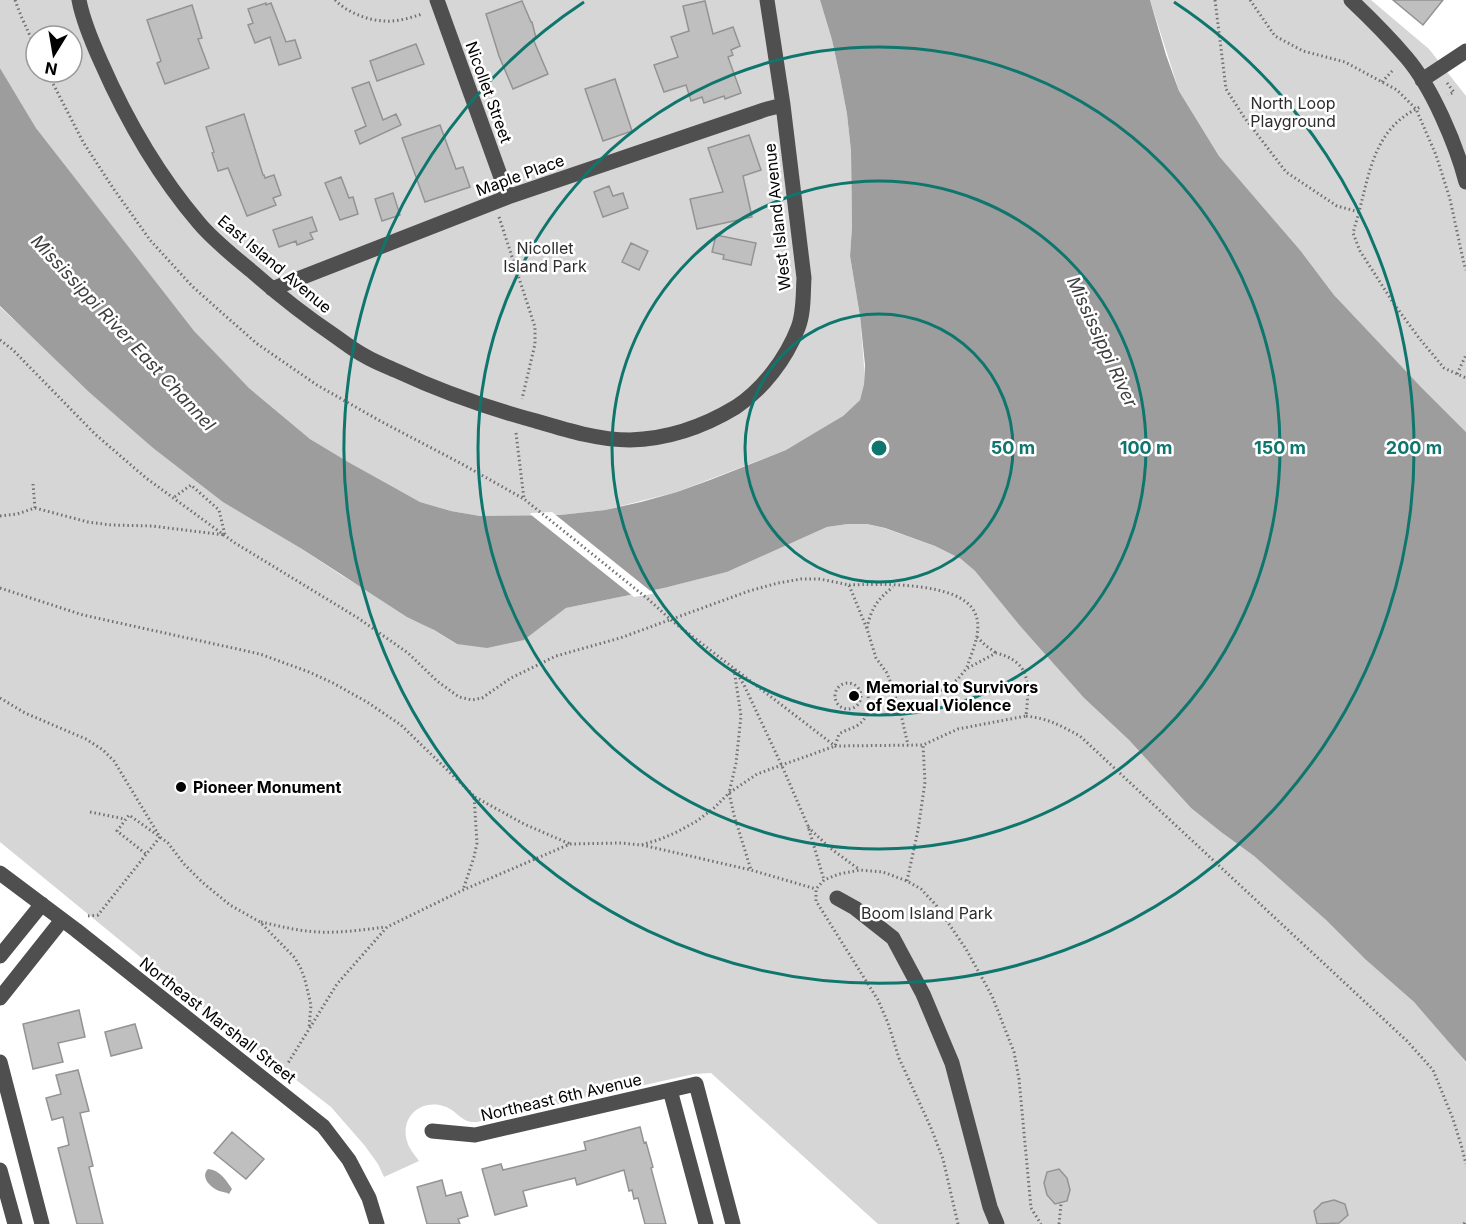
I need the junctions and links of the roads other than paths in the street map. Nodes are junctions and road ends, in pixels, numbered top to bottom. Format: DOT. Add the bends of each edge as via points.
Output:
graph roads {
  1 [pos="79,0"];
  2 [pos="437,0"];
  3 [pos="768,0"];
  4 [pos="1351,0"];
  5 [pos="1466,51"];
  6 [pos="1422,80"];
  7 [pos="783,105"];
  8 [pos="1466,182"];
  9 [pos="508,197"];
  10 [pos="272,289"];
  11 [pos="704,425"];
  12 [pos="0,873"];
  13 [pos="837,898"];
  14 [pos="42,904"];
  15 [pos="62,920"];
  16 [pos="0,956"];
  17 [pos="0,998"];
  18 [pos="0,1062"];
  19 [pos="670,1090"];
  20 [pos="432,1131"];
  21 [pos="0,1170"];
  22 [pos="15,1224"];
  23 [pos="42,1224"];
  24 [pos="377,1224"];
  25 [pos="706,1224"];
  26 [pos="733,1224"];
  27 [pos="997,1224"];
  1 -- 10 [label="street, East Island Avenue" via="114,93 157,167 200,224"];
  2 -- 9 [label="street, Nicollet Street"];
  3 -- 7 [label="street, West Island Avenue"];
  4 -- 6 [label="street" via="1407,58"];
  5 -- 6 [label="street"];
  6 -- 8 [label="street" via="1460,158"];
  7 -- 9 [label="street, Maple Place"];
  7 -- 11 [label="street, West Island Avenue" via="804,278 799,327 776,368 760,387"];
  9 -- 10 [label="street, Maple Place"];
  10 -- 11 [label="street, East Island Avenue" via="364,356 468,401 611,439 667,436"];
  12 -- 14 [label="street, Northeast Marshall Street"];
  13 -- 27 [label="street" via="893,938 923,994 952,1063"];
  14 -- 15 [label="street, Northeast Marshall Street"];
  14 -- 16 [label="street"];
  15 -- 17 [label="street"];
  15 -- 24 [label="street, Northeast Marshall Street" via="323,1126 349,1160 369,1198"];
  18 -- 23 [label="street"];
  19 -- 20 [label="street, Northeast 6th Avenue" via="475,1135"];
  19 -- 25 [label="street"];
  19 -- 26 [label="street, Northeast 6th Avenue" via="696,1084"];
  21 -- 22 [label="street"];
}
